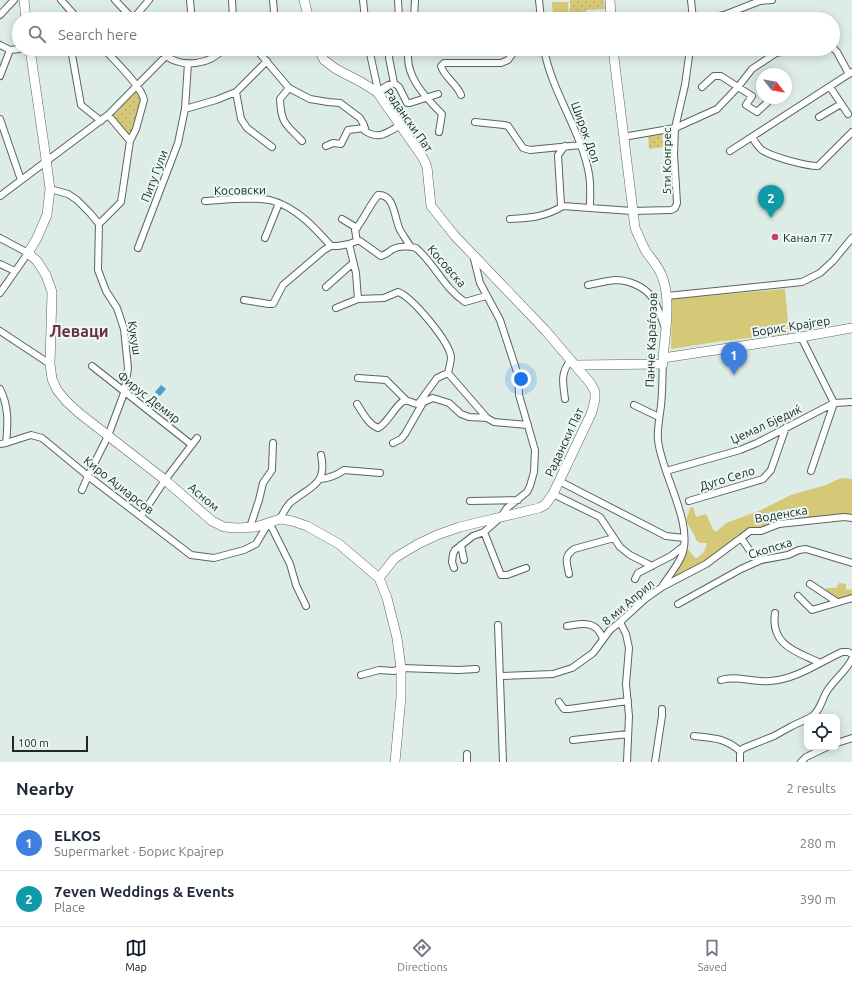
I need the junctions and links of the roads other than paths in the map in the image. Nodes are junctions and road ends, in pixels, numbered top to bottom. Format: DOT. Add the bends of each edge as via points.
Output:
graph roads {
  1 [pos="14,0"];
  2 [pos="18,0"];
  3 [pos="61,0"];
  4 [pos="115,0"];
  5 [pos="149,0"];
  6 [pos="190,0"];
  7 [pos="232,0"];
  8 [pos="273,0"];
  9 [pos="304,0"];
  10 [pos="363,0"];
  11 [pos="398,0"];
  12 [pos="415,0"];
  13 [pos="539,0"];
  14 [pos="610,0"];
  15 [pos="691,0"];
  16 [pos="772,0"];
  17 [pos="24,4"];
  18 [pos="191,10"];
  19 [pos="72,12"];
  20 [pos="126,12"];
  21 [pos="139,12"];
  22 [pos="233,12"];
  23 [pos="274,12"];
  24 [pos="307,12"];
  25 [pos="364,12"];
  26 [pos="399,12"];
  27 [pos="414,12"];
  28 [pos="540,12"];
  29 [pos="611,12"];
  30 [pos="692,12"];
  31 [pos="737,12"];
  32 [pos="0,15"];
  33 [pos="0,45"];
  34 [pos="10,50"];
  35 [pos="31,56"];
  36 [pos="72,56"];
  37 [pos="110,56"];
  38 [pos="166,56"];
  39 [pos="214,56"];
  40 [pos="262,56"];
  41 [pos="322,56"];
  42 [pos="371,56"];
  43 [pos="389,56"];
  44 [pos="407,56"];
  45 [pos="511,56"];
  46 [pos="546,56"];
  47 [pos="614,56"];
  48 [pos="689,56"];
  49 [pos="772,56"];
  50 [pos="840,56"];
  51 [pos="267,61"];
  52 [pos="188,63"];
  53 [pos="851,73"];
  54 [pos="0,76"];
  55 [pos="394,83"];
  56 [pos="137,86"];
  57 [pos="702,87"];
  58 [pos="738,87"];
  59 [pos="830,87"];
  60 [pos="289,88"];
  61 [pos="377,91"];
  62 [pos="236,92"];
  63 [pos="438,94"];
  64 [pos="461,95"];
  65 [pos="427,99"];
  66 [pos="766,104"];
  67 [pos="841,104"];
  68 [pos="185,109"];
  69 [pos="848,114"];
  70 [pos="108,115"];
  71 [pos="819,117"];
  72 [pos="0,119"];
  73 [pos="101,121"];
  74 [pos="475,122"];
  75 [pos="399,126"];
  76 [pos="365,128"];
  77 [pos="676,128"];
  78 [pos="439,132"];
  79 [pos="852,132"];
  80 [pos="623,137"];
  81 [pos="752,138"];
  82 [pos="130,141"];
  83 [pos="302,141"];
  84 [pos="581,145"];
  85 [pos="326,146"];
  86 [pos="566,146"];
  87 [pos="272,147"];
  88 [pos="730,152"];
  89 [pos="46,161"];
  90 [pos="21,180"];
  91 [pos="50,189"];
  92 [pos="0,196"];
  93 [pos="205,202"];
  94 [pos="279,203"];
  95 [pos="563,206"];
  96 [pos="590,208"];
  97 [pos="632,211"];
  98 [pos="342,219"];
  99 [pos="510,219"];
  100 [pos="99,224"];
  101 [pos="357,228"];
  102 [pos="0,238"];
  103 [pos="265,238"];
  104 [pos="852,238"];
  105 [pos="357,241"];
  106 [pos="349,244"];
  107 [pos="331,246"];
  108 [pos="410,246"];
  109 [pos="138,248"];
  110 [pos="28,253"];
  111 [pos="473,253"];
  112 [pos="354,263"];
  113 [pos="0,264"];
  114 [pos="15,271"];
  115 [pos="588,285"];
  116 [pos="326,287"];
  117 [pos="0,293"];
  118 [pos="486,296"];
  119 [pos="667,296"];
  120 [pos="358,299"];
  121 [pos="244,300"];
  122 [pos="336,308"];
  123 [pos="852,328"];
  124 [pos="666,330"];
  125 [pos="0,331"];
  126 [pos="801,338"];
  127 [pos="663,361"];
  128 [pos="573,362"];
  129 [pos="50,364"];
  130 [pos="92,366"];
  131 [pos="448,373"];
  132 [pos="358,378"];
  133 [pos="0,389"];
  134 [pos="124,392"];
  135 [pos="565,399"];
  136 [pos="406,400"];
  137 [pos="852,402"];
  138 [pos="421,403"];
  139 [pos="834,403"];
  140 [pos="357,404"];
  141 [pos="634,405"];
  142 [pos="659,417"];
  143 [pos="487,418"];
  144 [pos="528,425"];
  145 [pos="786,427"];
  146 [pos="108,436"];
  147 [pos="197,438"];
  148 [pos="3,443"];
  149 [pos="273,443"];
  150 [pos="393,443"];
  151 [pos="192,445"];
  152 [pos="321,455"];
  153 [pos="666,471"];
  154 [pos="811,471"];
  155 [pos="380,473"];
  156 [pos="88,476"];
  157 [pos="320,478"];
  158 [pos="166,480"];
  159 [pos="559,481"];
  160 [pos="82,490"];
  161 [pos="553,494"];
  162 [pos="470,500"];
  163 [pos="518,500"];
  164 [pos="689,501"];
  165 [pos="141,516"];
  166 [pos="501,517"];
  167 [pos="852,518"];
  168 [pos="280,519"];
  169 [pos="269,522"];
  170 [pos="460,527"];
  171 [pos="250,528"];
  172 [pos="484,532"];
  173 [pos="472,536"];
  174 [pos="614,538"];
  175 [pos="684,538"];
  176 [pos="741,538"];
  177 [pos="462,545"];
  178 [pos="684,546"];
  179 [pos="464,560"];
  180 [pos="761,560"];
  181 [pos="852,563"];
  182 [pos="652,566"];
  183 [pos="454,568"];
  184 [pos="526,568"];
  185 [pos="569,574"];
  186 [pos="379,578"];
  187 [pos="635,579"];
  188 [pos="810,584"];
  189 [pos="662,587"];
  190 [pos="798,596"];
  191 [pos="852,598"];
  192 [pos="837,602"];
  193 [pos="678,604"];
  194 [pos="306,606"];
  195 [pos="775,613"];
  196 [pos="620,622"];
  197 [pos="498,626"];
  198 [pos="567,626"];
  199 [pos="603,638"];
  200 [pos="852,654"];
  201 [pos="852,659"];
  202 [pos="820,663"];
  203 [pos="401,668"];
  204 [pos="476,669"];
  205 [pos="361,675"];
  206 [pos="501,676"];
  207 [pos="721,680"];
  208 [pos="628,701"];
  209 [pos="559,702"];
  210 [pos="662,709"];
  211 [pos="813,714"];
  212 [pos="804,720"];
  213 [pos="628,734"];
  214 [pos="694,736"];
  215 [pos="852,738"];
  216 [pos="573,740"];
  217 [pos="840,743"];
  218 [pos="821,750"];
  219 [pos="740,751"];
  220 [pos="467,754"];
  221 [pos="395,762"];
  222 [pos="467,762"];
  223 [pos="503,762"];
  224 [pos="627,762"];
  225 [pos="654,762"];
  226 [pos="740,762"];
  227 [pos="801,762"];
  1 -- 32 [label="street"];
  2 -- 17 [label="street"];
  3 -- 19 [label="street"];
  4 -- 20 [label="street"];
  5 -- 21 [label="street"];
  6 -- 18 [label="street"];
  7 -- 22 [label="street"];
  8 -- 23 [label="street"];
  9 -- 24 [label="street"];
  10 -- 25 [label="street"];
  11 -- 26 [label="street"];
  12 -- 27 [label="street"];
  13 -- 28 [label="street"];
  14 -- 29 [label="street"];
  15 -- 30 [label="street"];
  16 -- 31 [label="street" via="760,1"];
  33 -- 34 [label="street"];
  34 -- 54 [label="street"];
  35 -- 89 [label="street"];
  36 -- 73 [label="street" via="81,105"];
  37 -- 56 [label="street"];
  38 -- 52 [label="street"];
  38 -- 56 [label="street"];
  39 -- 52 [label="street" via="192,64"];
  40 -- 51 [label="street"];
  41 -- 61 [label="street, Радански Пат" via="336,69"];
  42 -- 61 [label="street"];
  43 -- 55 [label="street"];
  44 -- 65 [label="street" via="411,73"];
  45 -- 64 [label="street" via="501,63 444,63 441,66 442,71"];
  46 -- 84 [label="street, Широк Дол" via="549,72"];
  47 -- 80 [label="street, Панче Караѓозов"];
  48 -- 77 [label="street, 5ти Конгрес"];
  49 -- 58 [label="street" via="752,69"];
  50 -- 53 [label="street"];
  51 -- 60 [label="street"];
  51 -- 62 [label="street"];
  52 -- 68 [label="street, Питу Гули"];
  53 -- 59 [label="street"];
  55 -- 61 [label="street"];
  55 -- 65 [label="street" via="399,87 407,103"];
  56 -- 70 [label="street"];
  56 -- 82 [label="street" via="144,100"];
  57 -- 58 [label="street" via="714,76 721,76"];
  58 -- 66 [label="street" via="752,96 746,105 757,112"];
  58 -- 77 [label="street" via="717,109"];
  59 -- 67 [label="street"];
  59 -- 81 [label="street"];
  60 -- 76 [label="street" via="310,99 340,103 360,118"];
  60 -- 83 [label="street" via="280,99 280,112 284,122"];
  61 -- 75 [label="street, Радански Пат"];
  62 -- 68 [label="street"];
  62 -- 87 [label="street" via="241,119 247,128"];
  63 -- 65 [label="street"];
  65 -- 78 [label="street" via="442,114"];
  67 -- 69 [label="street"];
  67 -- 71 [label="street"];
  68 -- 109 [label="street, Питу Гули" via="178,143"];
  70 -- 73 [label="street"];
  70 -- 82 [label="street"];
  72 -- 90 [label="street"];
  73 -- 89 [label="street"];
  74 -- 86 [label="street" via="508,126 526,149"];
  75 -- 76 [label="street" via="379,136 372,135"];
  75 -- 111 [label="street, Радански Пат" via="427,167 431,206 455,236"];
  76 -- 85 [label="street" via="348,130 341,144 333,143"];
  77 -- 80 [label="street"];
  77 -- 97 [label="street, 5ти Конгрес" via="675,208"];
  79 -- 81 [label="street" via="818,166 766,152"];
  80 -- 97 [label="street, Панче Караѓозов"];
  81 -- 88 [label="street"];
  82 -- 100 [label="street" via="121,202"];
  84 -- 86 [label="street"];
  84 -- 96 [label="street, Широк Дол" via="590,176"];
  86 -- 95 [label="street" via="558,155 560,200"];
  89 -- 90 [label="street"];
  89 -- 91 [label="street"];
  90 -- 92 [label="street"];
  91 -- 100 [label="street" via="68,194 77,200"];
  91 -- 110 [label="street" via="47,215"];
  93 -- 94 [label="street, Косовски" via="250,199 272,200"];
  94 -- 103 [label="street"];
  94 -- 107 [label="street, Косовски" via="305,219"];
  95 -- 96 [label="street"];
  95 -- 99 [label="street" via="552,213 536,217"];
  96 -- 97 [label="street"];
  97 -- 119 [label="street, Панче Караѓозов" via="635,228 647,253 658,266"];
  98 -- 101 [label="street"];
  100 -- 134 [label="street, Кукуш" via="98,270 124,328 128,368"];
  101 -- 105 [label="street"];
  101 -- 108 [label="street" via="378,196 385,195 390,200 400,229"];
  102 -- 110 [label="street, Асном"];
  104 -- 119 [label="street" via="820,274 802,282"];
  105 -- 106 [label="street"];
  105 -- 108 [label="street, Косовска" via="381,256 395,248"];
  106 -- 107 [label="street"];
  106 -- 112 [label="street"];
  107 -- 121 [label="street" via="283,285 273,304"];
  108 -- 118 [label="street, Косовска" via="420,251 439,276 465,302"];
  110 -- 114 [label="street"];
  110 -- 129 [label="street, Асном" via="46,275 52,292"];
  111 -- 118 [label="street, Косовска"];
  111 -- 128 [label="street, Радански Пат"];
  112 -- 116 [label="street"];
  112 -- 120 [label="street"];
  113 -- 114 [label="street"];
  114 -- 117 [label="street"];
  115 -- 124 [label="street" via="614,280 635,284 650,295"];
  118 -- 144 [label="street, Косовска" via="500,320 518,375 519,395"];
  119 -- 124 [label="street, Панче Караѓозов"];
  120 -- 122 [label="street"];
  120 -- 131 [label="street" via="384,298 398,292 403,294 447,346 451,357"];
  123 -- 126 [label="street, Борис Крајгер"];
  124 -- 127 [label="street, Панче Караѓозов"];
  125 -- 129 [label="street"];
  126 -- 127 [label="street, Борис Крајгер"];
  126 -- 139 [label="street"];
  127 -- 128 [label="street, Борис Крајгер"];
  127 -- 142 [label="street, Панче Караѓозов"];
  128 -- 135 [label="street" via="566,366 563,375"];
  128 -- 159 [label="street, Радански Пат" via="595,392 594,406"];
  129 -- 146 [label="street, Асном" via="52,379 66,401"];
  130 -- 134 [label="street, Фирус Демир"];
  131 -- 138 [label="street" via="437,378"];
  131 -- 143 [label="street"];
  132 -- 136 [label="street" via="386,380"];
  133 -- 148 [label="street" via="4,397 8,426"];
  134 -- 146 [label="street, Кукуш"];
  134 -- 151 [label="street, Фирус Демир"];
  136 -- 138 [label="street"];
  136 -- 140 [label="street" via="378,428 367,419"];
  137 -- 139 [label="street, Џемал Бједиќ"];
  138 -- 143 [label="street" via="433,398 449,403 461,414 469,417"];
  138 -- 150 [label="street" via="406,434"];
  139 -- 145 [label="street, Џемал Бједиќ"];
  139 -- 154 [label="street"];
  141 -- 142 [label="street"];
  142 -- 153 [label="street, Панче Караѓозов" via="658,441"];
  143 -- 144 [label="street" via="494,422"];
  144 -- 163 [label="street, Косовска" via="535,450 534,472 530,486"];
  145 -- 153 [label="street, Џемал Бједиќ" via="740,450"];
  145 -- 164 [label="street, Дуго Село" via="771,470 762,479"];
  146 -- 156 [label="street, Кукуш"];
  146 -- 158 [label="street, Асном"];
  147 -- 151 [label="street"];
  148 -- 156 [label="street, Киро Аџиарсов" via="31,435 42,438"];
  149 -- 171 [label="street" via="272,470 263,483"];
  151 -- 158 [label="street"];
  152 -- 157 [label="street" via="323,462"];
  153 -- 175 [label="street, Панче Караѓозов" via="683,526"];
  155 -- 157 [label="street" via="344,470 336,476"];
  156 -- 160 [label="street, Кукуш"];
  156 -- 165 [label="street, Киро Аџиарсов"];
  157 -- 168 [label="street" via="310,490 291,503"];
  158 -- 165 [label="street"];
  158 -- 171 [label="street, Асном" via="212,521 224,527"];
  159 -- 161 [label="street, Радански Пат"];
  159 -- 175 [label="street" via="666,536"];
  161 -- 166 [label="street, Радански Пат" via="540,508"];
  161 -- 174 [label="street" via="600,517"];
  162 -- 163 [label="street"];
  163 -- 166 [label="street, Косовска" via="507,508"];
  165 -- 169 [label="street, Киро Аџиарсов" via="191,555 214,558 256,544"];
  166 -- 170 [label="street, Радански Пат"];
  166 -- 172 [label="street, Косовска"];
  167 -- 176 [label="street, Воденска" via="779,524 761,531 750,531"];
  168 -- 169 [label="street, Асном"];
  168 -- 186 [label="street, Асном" via="308,526 325,535"];
  169 -- 171 [label="street, Асном"];
  169 -- 194 [label="street" via="290,564"];
  170 -- 173 [label="street"];
  170 -- 186 [label="street, Радански Пат" via="418,544 398,556"];
  172 -- 173 [label="street"];
  172 -- 184 [label="street" via="501,575"];
  173 -- 177 [label="street"];
  174 -- 182 [label="street" via="630,555"];
  174 -- 185 [label="street" via="568,553 566,557"];
  175 -- 178 [label="street"];
  176 -- 180 [label="street" via="753,555"];
  176 -- 189 [label="street, 8 ми Април" via="706,564"];
  177 -- 179 [label="street"];
  177 -- 183 [label="street" via="453,554"];
  178 -- 182 [label="street"];
  178 -- 189 [label="street" via="682,556"];
  180 -- 181 [label="street, Скопска" via="806,549"];
  180 -- 193 [label="street, Скопска"];
  182 -- 187 [label="street" via="638,573"];
  186 -- 203 [label="street" via="397,638"];
  188 -- 192 [label="street"];
  189 -- 196 [label="street, 8 ми Април"];
  190 -- 192 [label="street" via="812,610"];
  191 -- 192 [label="street"];
  195 -- 202 [label="street" via="775,625 784,644"];
  196 -- 199 [label="street, 8 ми Април"];
  196 -- 208 [label="street" via="629,648 626,684"];
  197 -- 206 [label="street"];
  198 -- 199 [label="street" via="583,624 596,627"];
  199 -- 206 [label="street, 8 ми Април" via="593,653 572,668 553,674"];
  200 -- 202 [label="street" via="842,652"];
  201 -- 211 [label="street" via="826,692"];
  202 -- 207 [label="street" via="781,680"];
  203 -- 204 [label="street"];
  203 -- 205 [label="street"];
  203 -- 221 [label="street"];
  206 -- 223 [label="street"];
  208 -- 209 [label="street" via="569,709 564,709"];
  208 -- 213 [label="street"];
  210 -- 225 [label="street"];
  212 -- 219 [label="street"];
  213 -- 216 [label="street"];
  213 -- 224 [label="street"];
  214 -- 219 [label="street" via="724,740"];
  215 -- 217 [label="street"];
  218 -- 227 [label="street"];
  219 -- 226 [label="street"];
  220 -- 222 [label="street"];
}
